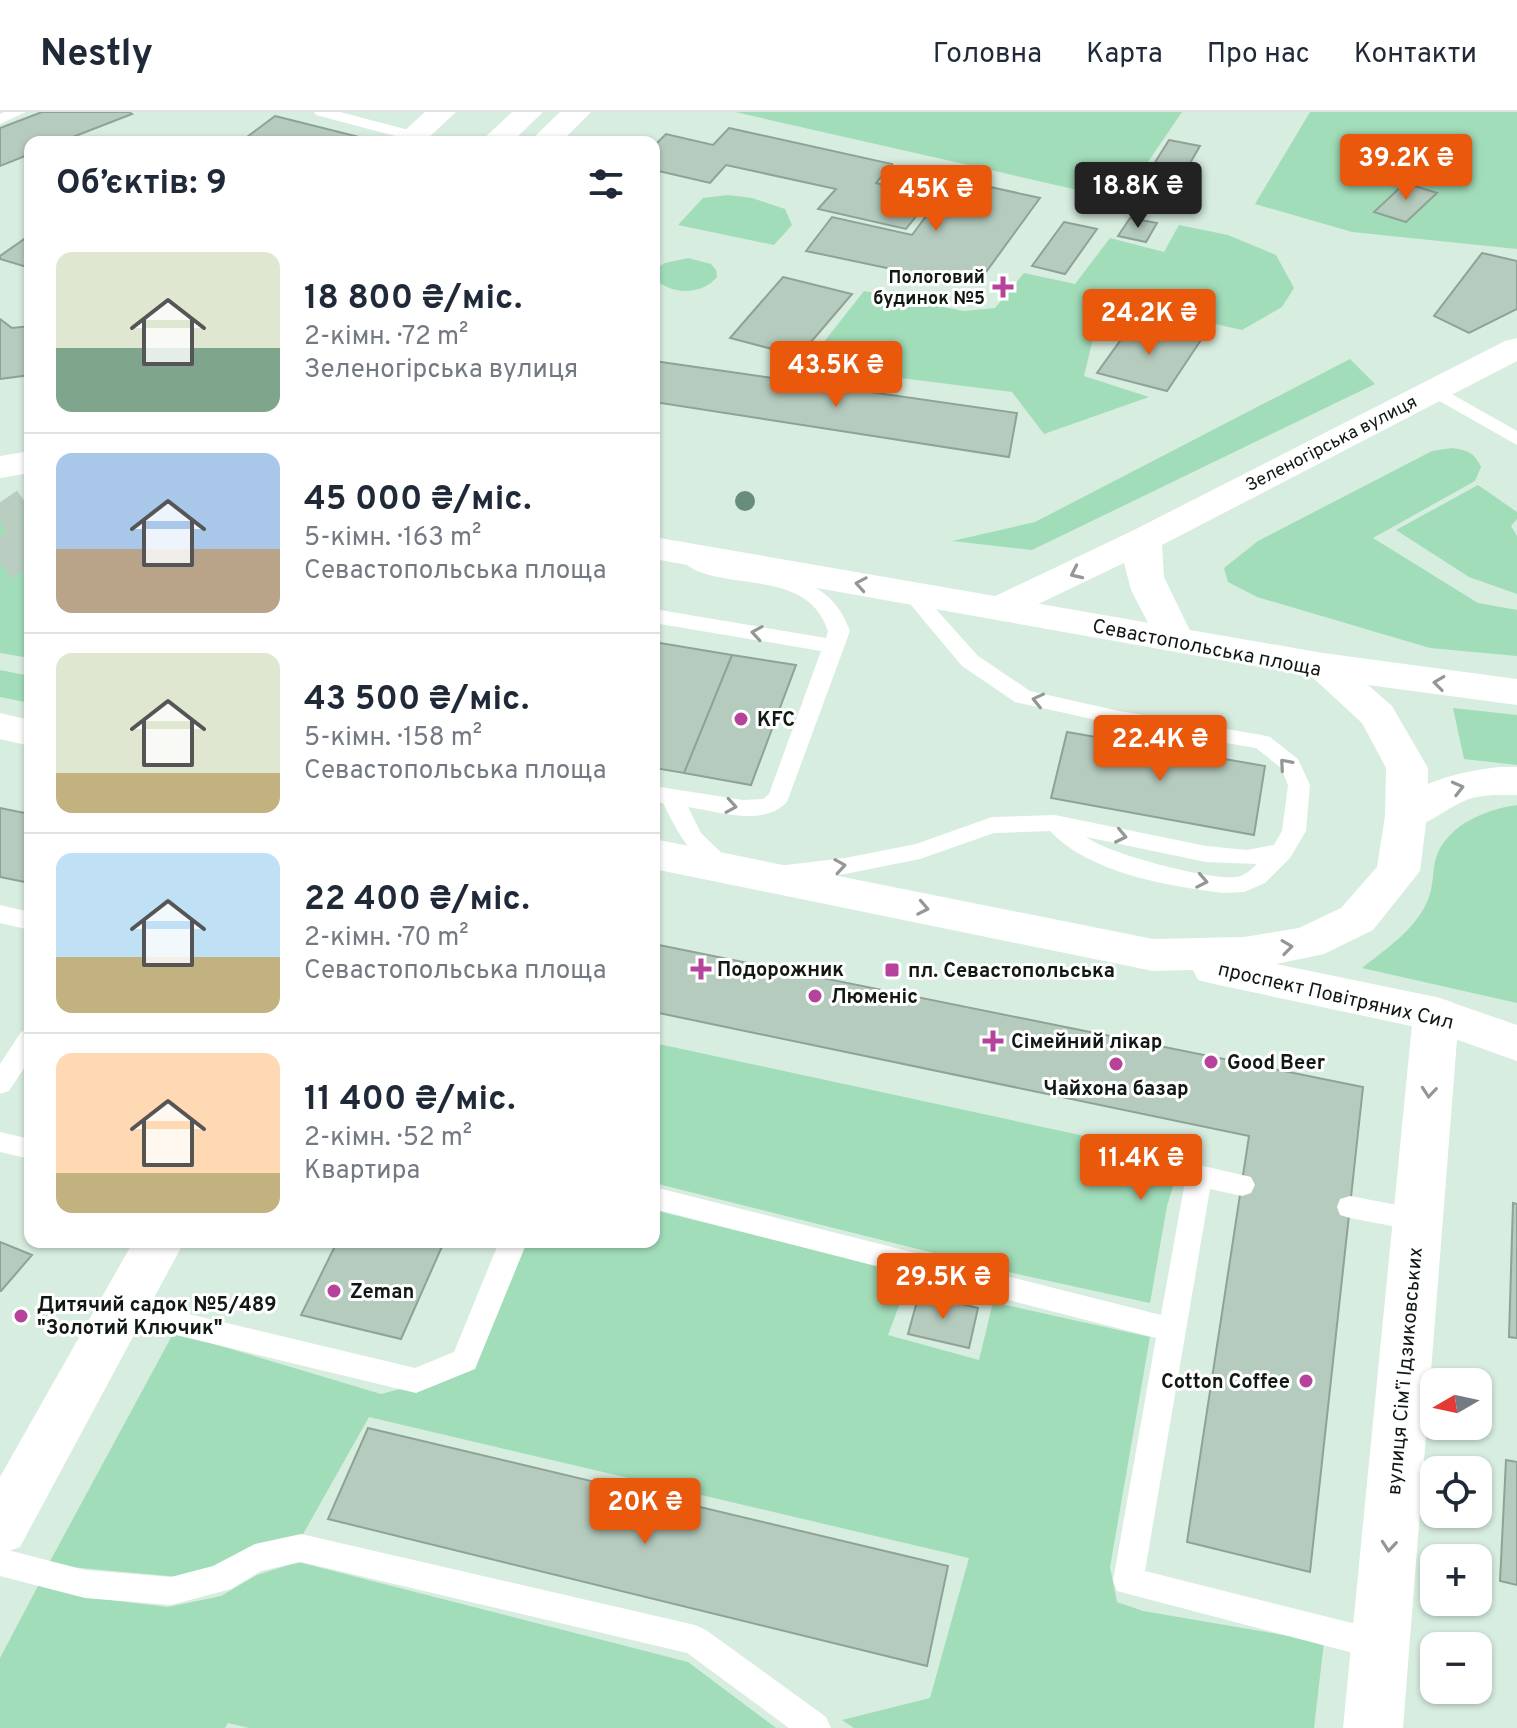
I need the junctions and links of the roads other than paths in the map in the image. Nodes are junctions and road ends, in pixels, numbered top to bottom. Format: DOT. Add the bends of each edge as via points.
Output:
graph roads {
  1 [pos="18,112"];
  2 [pos="322,112"];
  3 [pos="529,112"];
  4 [pos="577,112"];
  5 [pos="0,119"];
  6 [pos="451,129"];
  7 [pos="400,136"];
  8 [pos="422,136"];
  9 [pos="502,136"];
  10 [pos="551,136"];
  11 [pos="1517,348"];
  12 [pos="1434,390"];
  13 [pos="1517,439"];
  14 [pos="1145,539"];
  15 [pos="668,551"];
  16 [pos="910,592"];
  17 [pos="1000,608"];
  18 [pos="660,617"];
  19 [pos="1174,637"];
  20 [pos="834,646"];
  21 [pos="1323,666"];
  22 [pos="1517,692"];
  23 [pos="0,729"];
  24 [pos="24,733"];
  25 [pos="1517,781"];
  26 [pos="662,796"];
  27 [pos="1406,816"];
  28 [pos="660,855"];
  29 [pos="744,872"];
  30 [pos="0,914"];
  31 [pos="24,920"];
  32 [pos="1153,955"];
  33 [pos="1436,1014"];
  34 [pos="1517,1043"];
  35 [pos="24,1048"];
  36 [pos="0,1084"];
  37 [pos="0,1142"];
  38 [pos="24,1148"];
  39 [pos="1242,1185"];
  40 [pos="660,1200"];
  41 [pos="1350,1207"];
  42 [pos="1418,1220"];
  43 [pos="156,1248"];
  44 [pos="511,1248"];
  45 [pos="122,1310"];
  46 [pos="1172,1330"];
  47 [pos="0,1529"];
  48 [pos="0,1562"];
  49 [pos="1380,1645"];
  50 [pos="815,1728"];
  51 [pos="1373,1728"];
  1 -- 5 [label="lane"];
  2 -- 7 [label="lane"];
  3 -- 9 [label="main road"];
  4 -- 10 [label="main road"];
  6 -- 8 [label="main road"];
  11 -- 12 [label="main road, Зеленогірська вулиця"];
  12 -- 13 [label="lane"];
  12 -- 14 [label="main road, Зеленогірська вулиця"];
  14 -- 17 [label="main road, Зеленогірська вулиця, one-way"];
  14 -- 19 [label="main road" via="1143,572"];
  16 -- 15 [label="main road, Севастопольська площа, one-way"];
  15 -- 20 [label="lane" via="717,571 780,584 816,598 828,607 839,631"];
  16 -- 17 [label="main road, Севастопольська площа"];
  29 -- 16 [label="lane, one-way" via="845,866 920,851 992,825 1055,823 1068,838 1120,864 1214,883 1240,885 1256,878 1282,852 1294,831 1299,785 1290,764 1262,742 1023,697 970,661"];
  17 -- 19 [label="main road, Севастопольська площа"];
  20 -- 18 [label="lane, one-way"];
  19 -- 21 [label="main road, Севастопольська площа"];
  26 -- 20 [label="lane, one-way" via="769,807 779,797"];
  22 -- 21 [label="main road, one-way"];
  21 -- 27 [label="main road, Севастопольська площа" via="1378,715 1407,768"];
  23 -- 24 [label="main road"];
  27 -- 25 [label="main road, one-way" via="1445,791"];
  26 -- 29 [label="lane" via="692,838"];
  32 -- 27 [label="main road, Севастопольська площа, one-way" via="1244,953 1308,943 1357,919 1398,871"];
  28 -- 29 [label="main road, Севастопольська площа"];
  29 -- 32 [label="main road, Севастопольська площа, one-way"];
  30 -- 31 [label="lane"];
  32 -- 33 [label="main road, проспект Повітряних Сил"];
  33 -- 34 [label="main road, проспект Повітряних Сил"];
  33 -- 42 [label="main road, вулиця Сімʼї Ідзиковських, one-way"];
  35 -- 36 [label="lane"];
  37 -- 38 [label="lane"];
  39 -- 46 [label="lane" via="1199,1176"];
  40 -- 46 [label="lane"];
  41 -- 42 [label="lane"];
  42 -- 49 [label="main road, вулиця Сімʼї Ідзиковських, one-way"];
  43 -- 45 [label="main road"];
  44 -- 45 [label="lane" via="465,1360 416,1381"];
  45 -- 47 [label="main road"];
  46 -- 49 [label="lane" via="1128,1581"];
  48 -- 50 [label="lane" via="85,1584 171,1591 220,1579 255,1558 301,1548 695,1640"];
  49 -- 51 [label="main road, вулиця Сімʼї Ідзиковських"];
}
